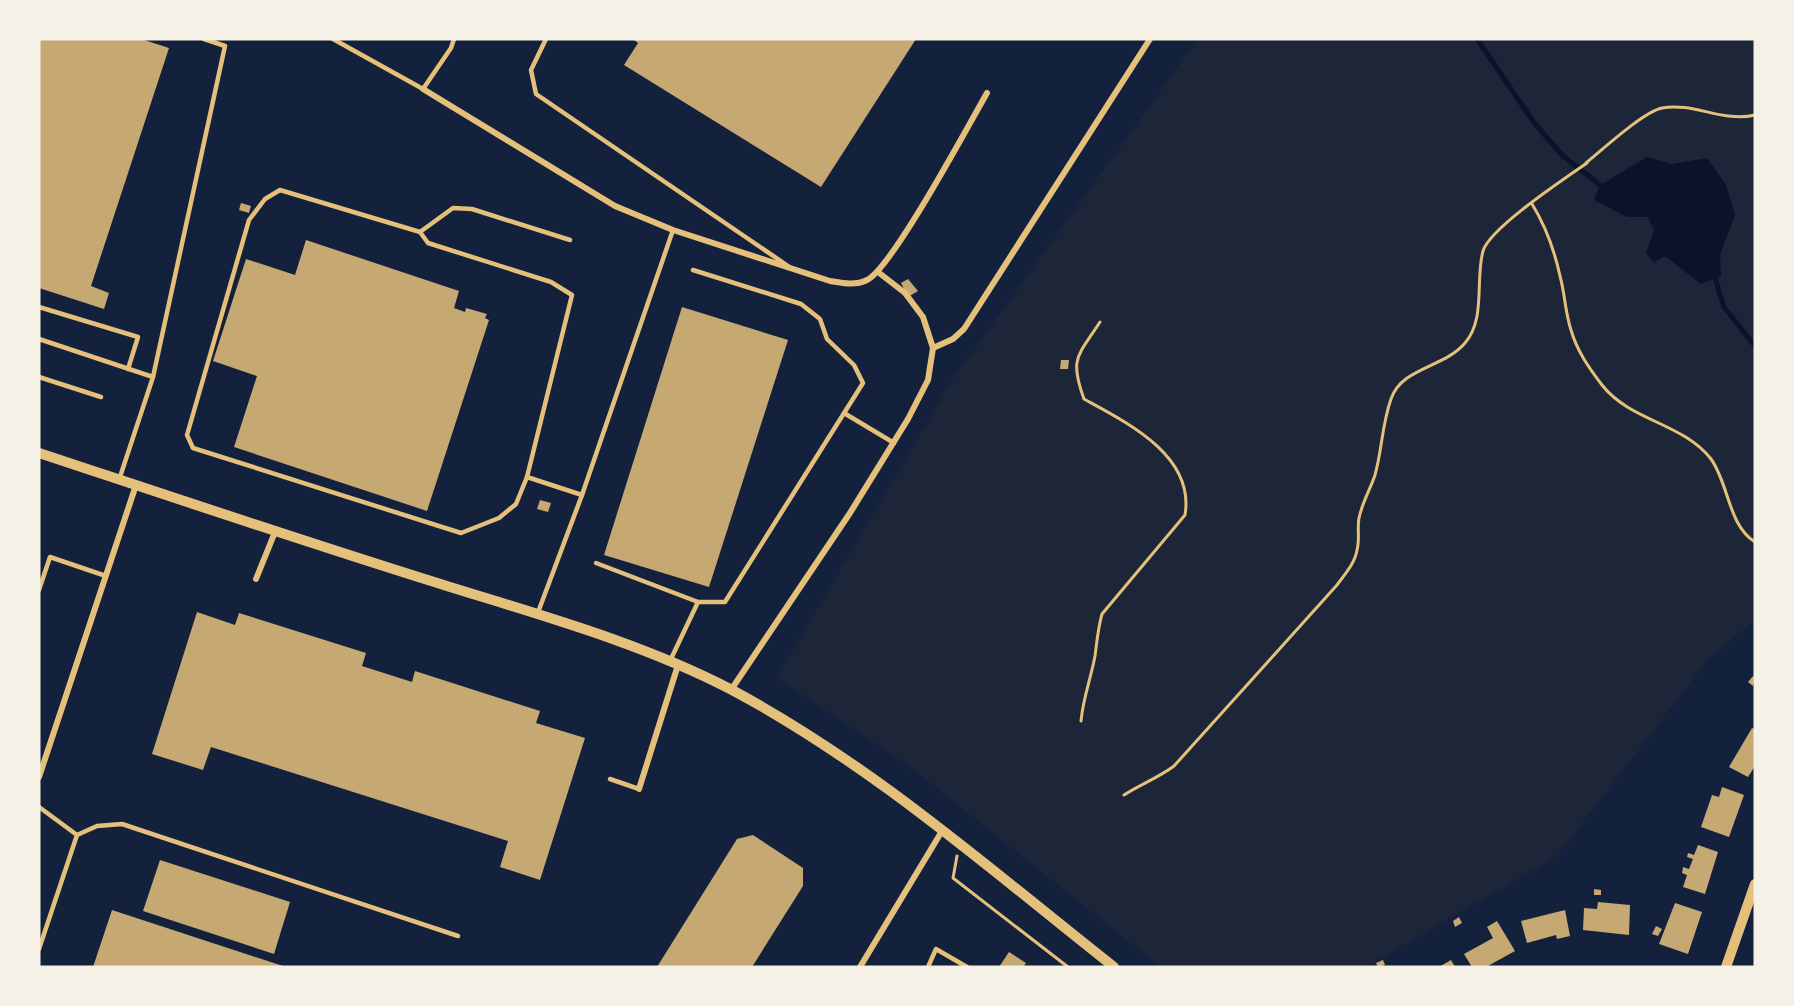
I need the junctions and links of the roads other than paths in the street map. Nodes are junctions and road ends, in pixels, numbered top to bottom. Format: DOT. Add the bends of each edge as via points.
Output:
graph roads {
  1 [pos="204,39"];
  2 [pos="333,39"];
  3 [pos="454,39"];
  4 [pos="546,39"];
  5 [pos="1150,39"];
  6 [pos="423,90"];
  7 [pos="987,93"];
  8 [pos="673,230"];
  9 [pos="420,232"];
  10 [pos="570,240"];
  11 [pos="792,269"];
  12 [pos="693,270"];
  13 [pos="878,272"];
  14 [pos="39,307"];
  15 [pos="39,339"];
  16 [pos="933,348"];
  17 [pos="128,369"];
  18 [pos="39,377"];
  19 [pos="153,377"];
  20 [pos="101,397"];
  21 [pos="844,413"];
  22 [pos="894,443"];
  23 [pos="39,453"];
  24 [pos="527,477"];
  25 [pos="119,480"];
  26 [pos="136,485"];
  27 [pos="582,495"];
  28 [pos="275,532"];
  29 [pos="596,563"];
  30 [pos="106,576"];
  31 [pos="256,579"];
  32 [pos="39,590"];
  33 [pos="698,602"];
  34 [pos="537,615"];
  35 [pos="674,663"];
  36 [pos="731,690"];
  37 [pos="39,777"];
  38 [pos="610,779"];
  39 [pos="639,789"];
  40 [pos="39,807"];
  41 [pos="942,831"];
  42 [pos="77,835"];
  43 [pos="1755,884"];
  44 [pos="458,936"];
  45 [pos="39,949"];
  46 [pos="860,967"];
  47 [pos="928,967"];
  48 [pos="967,967"];
  49 [pos="1114,967"];
  50 [pos="1726,967"];
  1 -- 19 [label="lane" via="225,46"];
  2 -- 6 [label="lane"];
  3 -- 6 [label="lane"];
  4 -- 11 [label="lane" via="531,70 536,94"];
  5 -- 16 [label="street" via="964,329"];
  6 -- 8 [label="street" via="615,206"];
  7 -- 13 [label="street"];
  8 -- 11 [label="street"];
  8 -- 27 [label="lane"];
  9 -- 10 [label="lane" via="453,208 472,209"];
  9 -- 24 [label="lane" via="428,243 551,282 573,295"];
  9 -- 24 [label="lane" via="280,190 266,199 249,220 188,435 193,448 461,533 499,518 516,504"];
  11 -- 13 [label="street" via="851,284"];
  12 -- 21 [label="lane" via="801,304 820,319 827,339 854,365 863,382"];
  13 -- 16 [label="street" via="905,293 922,316"];
  14 -- 17 [label="lane" via="138,337"];
  15 -- 17 [label="lane"];
  16 -- 22 [label="street" via="928,380"];
  17 -- 19 [label="lane"];
  18 -- 20 [label="lane"];
  19 -- 25 [label="lane"];
  21 -- 22 [label="lane"];
  21 -- 33 [label="lane" via="725,602"];
  22 -- 36 [label="street"];
  23 -- 25 [label="street"];
  24 -- 27 [label="lane"];
  25 -- 26 [label="street"];
  26 -- 28 [label="street"];
  26 -- 30 [label="street"];
  27 -- 34 [label="lane"];
  28 -- 31 [label="street"];
  28 -- 34 [label="street"];
  29 -- 33 [label="lane"];
  30 -- 32 [label="lane" via="50,557"];
  30 -- 37 [label="street"];
  33 -- 35 [label="lane"];
  34 -- 35 [label="street"];
  35 -- 36 [label="street"];
  35 -- 39 [label="street"];
  36 -- 41 [label="street" via="842,756"];
  38 -- 39 [label="lane"];
  40 -- 42 [label="lane"];
  41 -- 46 [label="street"];
  41 -- 49 [label="street"];
  42 -- 44 [label="lane" via="97,826 122,824"];
  42 -- 45 [label="lane"];
  43 -- 50 [label="street"];
  47 -- 48 [label="lane" via="936,949"];
}
